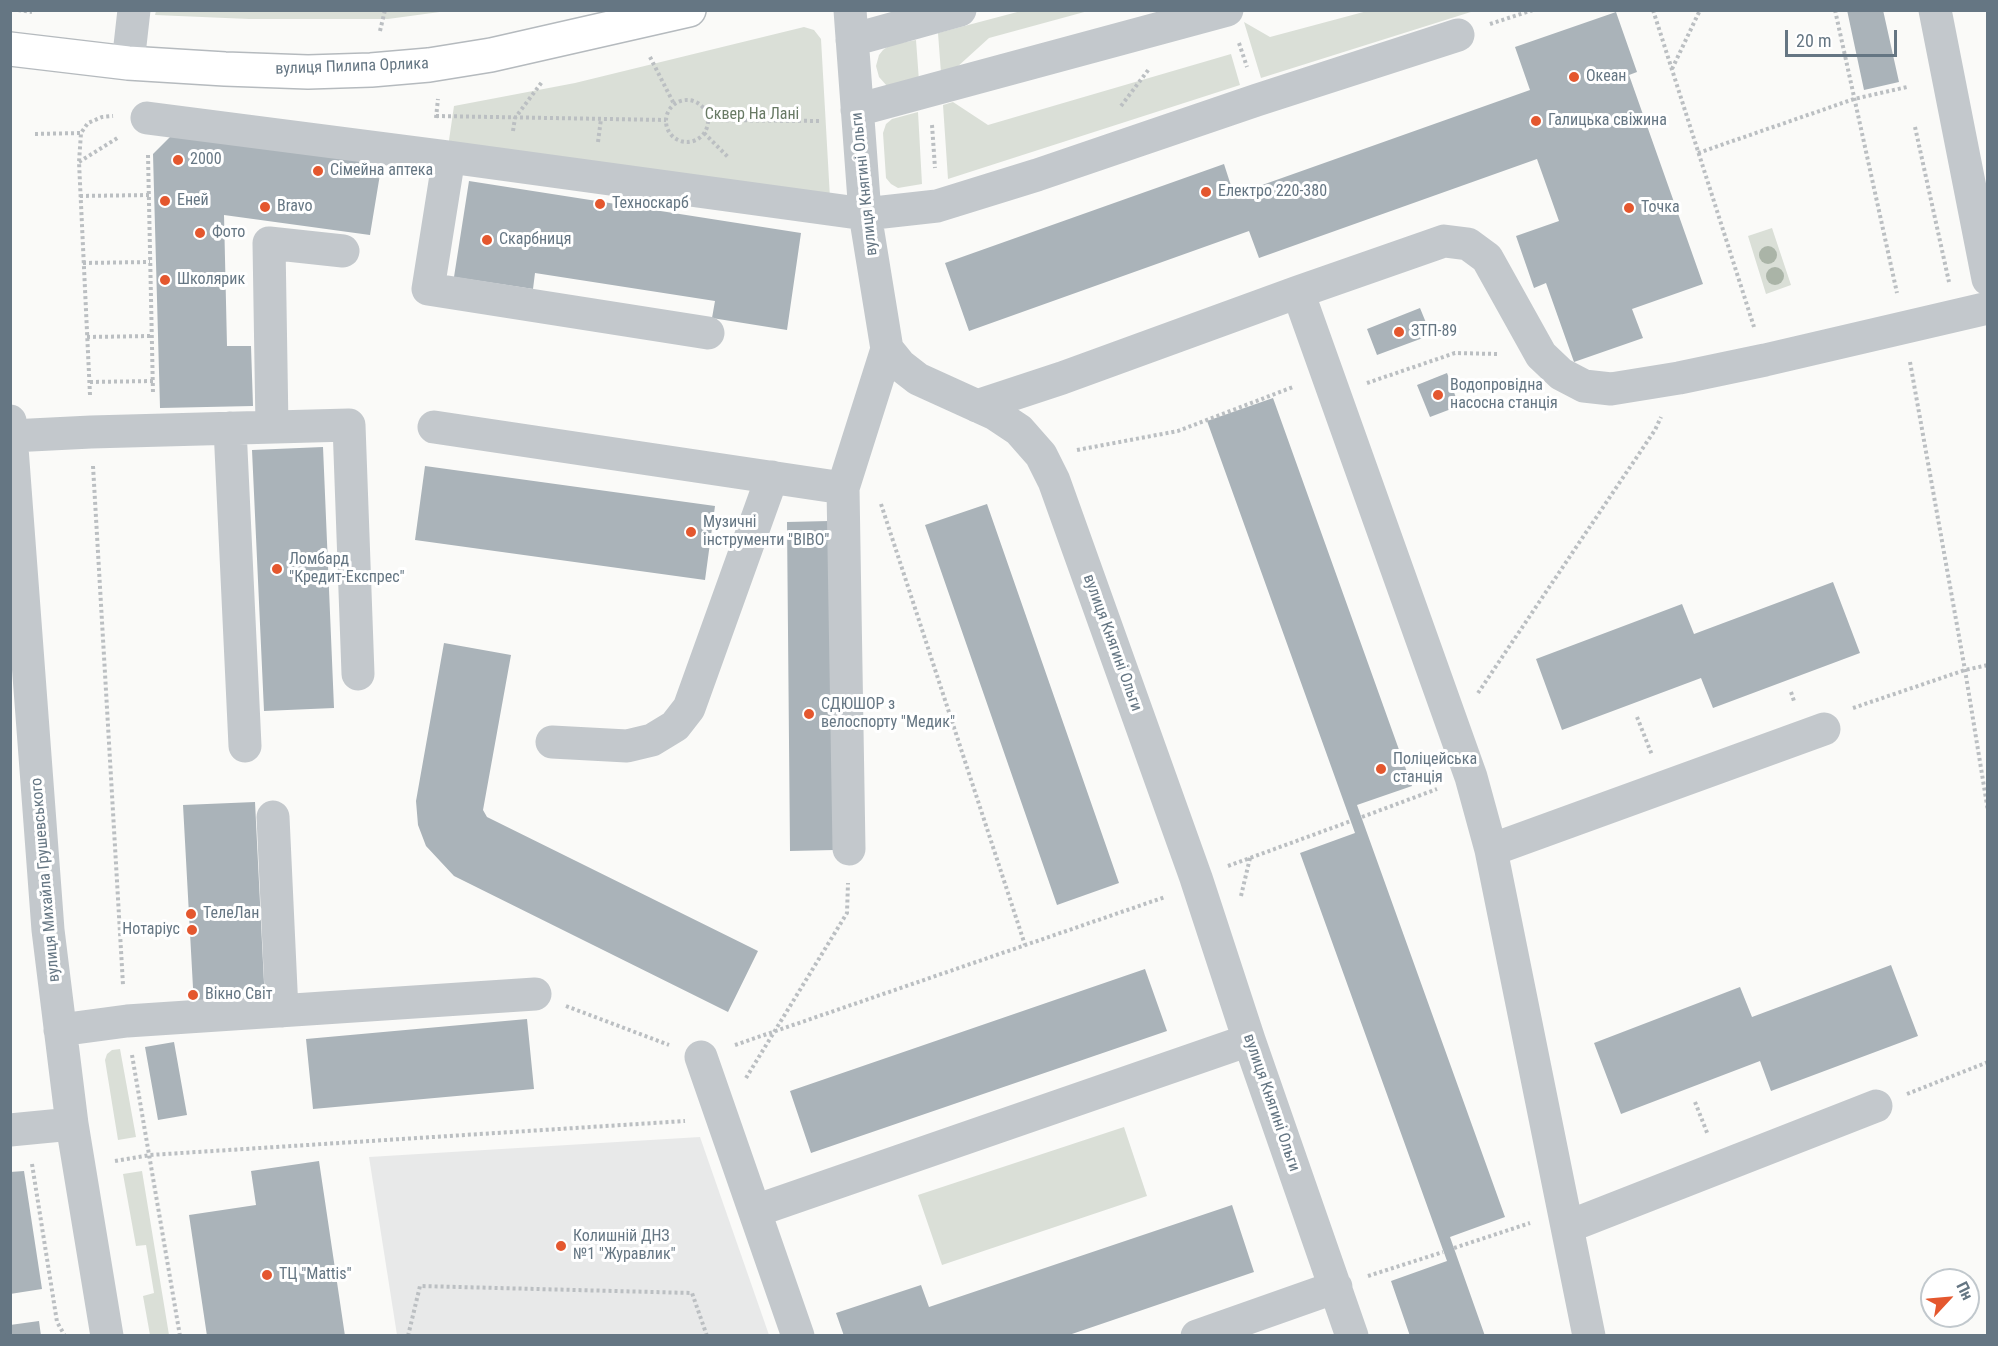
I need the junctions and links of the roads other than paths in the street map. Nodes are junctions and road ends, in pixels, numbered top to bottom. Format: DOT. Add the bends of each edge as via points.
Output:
graph roads {
  1 [pos="134,10"];
  2 [pos="960,10"];
  3 [pos="1935,10"];
  4 [pos="681,12"];
  5 [pos="1232,22"];
  6 [pos="851,25"];
  7 [pos="1458,35"];
  8 [pos="10,49"];
  9 [pos="128,63"];
  10 [pos="858,116"];
  11 [pos="147,118"];
  12 [pos="449,157"];
  13 [pos="865,214"];
  14 [pos="343,251"];
  15 [pos="1988,279"];
  16 [pos="1298,292"];
  17 [pos="1988,308"];
  18 [pos="708,333"];
  19 [pos="887,349"];
  20 [pos="977,405"];
  21 [pos="272,427"];
  22 [pos="434,427"];
  23 [pos="230,428"];
  24 [pos="11,429"];
  25 [pos="772,477"];
  26 [pos="843,488"];
  27 [pos="358,674"];
  28 [pos="1824,729"];
  29 [pos="552,742"];
  30 [pos="245,746"];
  31 [pos="273,816"];
  32 [pos="849,849"];
  33 [pos="1491,850"];
  34 [pos="535,994"];
  35 [pos="282,1011"];
  36 [pos="60,1030"];
  37 [pos="1249,1040"];
  38 [pos="701,1057"];
  39 [pos="1876,1106"];
  40 [pos="72,1124"];
  41 [pos="18,1129"];
  42 [pos="755,1211"];
  43 [pos="1566,1220"];
  44 [pos="1336,1287"];
  45 [pos="107,1335"];
  46 [pos="798,1335"];
  47 [pos="1197,1335"];
  48 [pos="1352,1335"];
  49 [pos="1589,1335"];
  1 -- 9 [label="street"];
  2 -- 6 [label="street"];
  3 -- 15 [label="street"];
  4 -- 9 [label="main road, вулиця Пилипа Орлика" via="429,65 308,72"];
  5 -- 10 [label="street" via="1182,23"];
  6 -- 10 [label="street, вулиця Княгині Ольги"];
  7 -- 13 [label="street" via="1037,176 937,206"];
  8 -- 9 [label="main road, вулиця Пилипа Орлика"];
  10 -- 13 [label="street, вулиця Княгині Ольги"];
  11 -- 12 [label="street"];
  12 -- 13 [label="street"];
  12 -- 18 [label="street" via="428,289"];
  13 -- 19 [label="street, вулиця Княгині Ольги"];
  14 -- 21 [label="street" via="269,243"];
  16 -- 17 [label="street" via="1444,241 1468,244 1486,258 1541,355 1561,374 1584,386 1611,389 1765,360"];
  16 -- 20 [label="street"];
  16 -- 33 [label="street" via="1471,777"];
  19 -- 20 [label="street, вулиця Княгині Ольги" via="918,379"];
  19 -- 26 [label="street"];
  20 -- 37 [label="street, вулиця Княгині Ольги" via="1019,430 1041,455 1054,481"];
  21 -- 23 [label="street"];
  21 -- 27 [label="street" via="349,425"];
  22 -- 25 [label="street"];
  23 -- 24 [label="street" via="91,432"];
  23 -- 30 [label="street"];
  24 -- 36 [label="street, вулиця Михайла Грушевського" via="48,930"];
  25 -- 26 [label="street"];
  25 -- 29 [label="street" via="689,708 675,726 652,740 627,746"];
  26 -- 32 [label="street"];
  28 -- 33 [label="street"];
  31 -- 35 [label="street"];
  33 -- 43 [label="street"];
  34 -- 35 [label="street"];
  35 -- 36 [label="street" via="127,1021"];
  36 -- 40 [label="street, вулиця Михайла Грушевського"];
  37 -- 42 [label="street"];
  37 -- 44 [label="street, вулиця Княгині Ольги"];
  38 -- 42 [label="street"];
  39 -- 43 [label="street"];
  40 -- 41 [label="street"];
  40 -- 45 [label="street, вулиця Михайла Грушевського"];
  42 -- 46 [label="street"];
  43 -- 49 [label="street"];
  44 -- 47 [label="street"];
  44 -- 48 [label="street, вулиця Княгині Ольги"];
}
